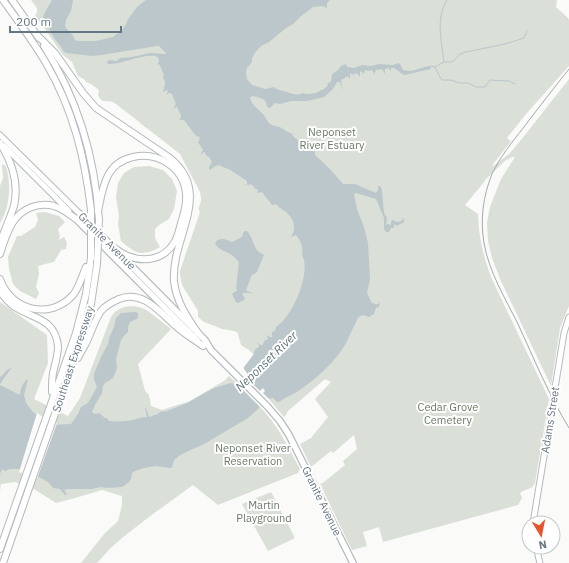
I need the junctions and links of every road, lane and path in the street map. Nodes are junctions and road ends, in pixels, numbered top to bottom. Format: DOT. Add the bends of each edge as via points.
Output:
graph roads {
  1 [pos="3,0"];
  2 [pos="8,0"];
  3 [pos="12,0"];
  4 [pos="0,1"];
  5 [pos="37,35"];
  6 [pos="0,135"];
  7 [pos="0,143"];
  8 [pos="89,210"];
  9 [pos="98,211"];
  10 [pos="78,216"];
  11 [pos="97,219"];
  12 [pos="0,242"];
  13 [pos="110,245"];
  14 [pos="0,254"];
  15 [pos="92,259"];
  16 [pos="86,268"];
  17 [pos="0,279"];
  18 [pos="0,291"];
  19 [pos="569,317"];
  20 [pos="198,333"];
  21 [pos="203,346"];
  22 [pos="211,350"];
  23 [pos="71,370"];
  24 [pos="52,392"];
  25 [pos="52,408"];
  26 [pos="24,485"];
  27 [pos="534,515"];
  28 [pos="0,539"];
  29 [pos="0,549"];
  30 [pos="0,560"];
  31 [pos="3,563"];
  32 [pos="353,563"];
  1 -- 8 [label="highway" via="40,53 74,124 87,176"];
  2 -- 11 [label="highway" via="47,56 70,104 86,154"];
  3 -- 5 [label="highway, Southeast Expressway"];
  4 -- 8 [label="highway, Southeast Expressway" via="38,54 62,101 78,151"];
  5 -- 9 [label="highway, Southeast Expressway" via="62,77 78,115 92,166"];
  5 -- 20 [label="highway" via="55,52 96,108 170,158 185,176 190,190 190,204 175,263 174,281 182,307"];
  6 -- 10 [label="main road, Granite Avenue"];
  7 -- 10 [label="main road, Granite Avenue"];
  7 -- 12 [label="highway" via="12,168 16,190 13,207"];
  8 -- 15 [label="highway, Southeast Expressway"];
  9 -- 11 [label="highway, Southeast Expressway"];
  9 -- 13 [label="highway" via="108,175 118,164 130,157 147,155 162,159 174,168 184,183 185,207 176,239 166,252 143,260 124,254"];
  10 -- 13 [label="highway, Granite Avenue"];
  10 -- 14 [label="highway" via="49,205 27,209 14,222"];
  10 -- 21 [label="highway, Granite Avenue"];
  11 -- 15 [label="highway, Southeast Expressway, bridge"];
  13 -- 20 [label="highway, Granite Avenue"];
  15 -- 16 [label="highway, Southeast Expressway"];
  15 -- 23 [label="highway, Southeast Expressway" via="94,290"];
  15 -- 25 [label="highway" via="80,320"];
  16 -- 17 [label="highway" via="72,295 63,303 50,308 27,308 18,303 8,294"];
  16 -- 24 [label="highway, Southeast Expressway" via="76,319"];
  18 -- 24 [label="highway" via="14,306 45,322 53,332 58,352"];
  19 -- 27 [label="main road, Adams Street, bridge" via="564,333"];
  20 -- 22 [label="highway, Granite Avenue"];
  21 -- 22 [label="highway, Granite Avenue"];
  21 -- 23 [label="highway" via="148,302 135,297 122,298 102,310"];
  22 -- 32 [label="highway, Granite Avenue" via="277,417 291,438"];
  23 -- 25 [label="highway, Southeast Expressway"];
  24 -- 25 [label="highway, Southeast Expressway"];
  25 -- 26 [label="highway, Southeast Expressway"];
  25 -- 26 [label="highway, Southeast Expressway"];
  26 -- 28 [label="highway, Southeast Expressway"];
  26 -- 29 [label="highway"];
  26 -- 30 [label="highway"];
  26 -- 31 [label="highway, Southeast Expressway"];
}
